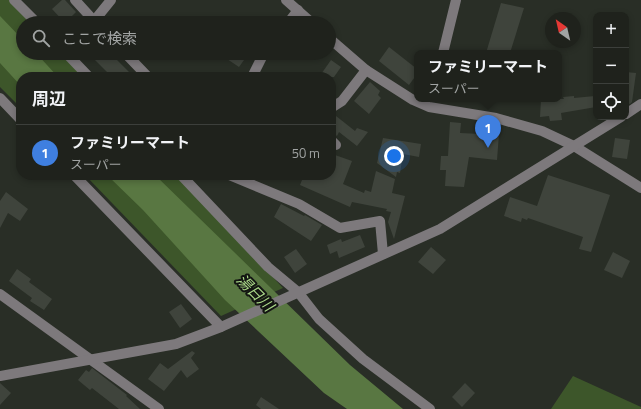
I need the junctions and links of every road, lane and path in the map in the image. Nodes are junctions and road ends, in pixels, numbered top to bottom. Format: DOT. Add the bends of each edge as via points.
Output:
graph roads {
  1 [pos="14,0"];
  2 [pos="75,0"];
  3 [pos="111,0"];
  4 [pos="286,0"];
  5 [pos="456,0"];
  6 [pos="298,10"];
  7 [pos="30,16"];
  8 [pos="90,16"];
  9 [pos="99,16"];
  10 [pos="293,16"];
  11 [pos="304,16"];
  12 [pos="336,44"];
  13 [pos="444,50"];
  14 [pos="73,60"];
  15 [pos="132,60"];
  16 [pos="260,60"];
  17 [pos="366,70"];
  18 [pos="84,72"];
  19 [pos="143,72"];
  20 [pos="254,72"];
  21 [pos="414,97"];
  22 [pos="0,98"];
  23 [pos="430,103"];
  24 [pos="641,104"];
  25 [pos="336,105"];
  26 [pos="629,112"];
  27 [pos="16,115"];
  28 [pos="616,120"];
  29 [pos="574,146"];
  30 [pos="79,180"];
  31 [pos="186,180"];
  32 [pos="241,180"];
  33 [pos="641,188"];
  34 [pos="383,254"];
  35 [pos="298,292"];
  36 [pos="0,294"];
  37 [pos="225,326"];
  38 [pos="90,359"];
  39 [pos="0,376"];
  40 [pos="159,409"];
  41 [pos="430,409"];
  1 -- 7 [label="street"];
  2 -- 8 [label="street"];
  3 -- 9 [label="street"];
  4 -- 6 [label="street"];
  5 -- 13 [label="street"];
  6 -- 10 [label="street"];
  6 -- 11 [label="street"];
  12 -- 17 [label="street"];
  14 -- 18 [label="street"];
  15 -- 19 [label="street"];
  16 -- 20 [label="street"];
  17 -- 21 [label="street" via="395,89"];
  17 -- 25 [label="street" via="342,101"];
  22 -- 27 [label="street"];
  23 -- 29 [label="street" via="542,131"];
  24 -- 26 [label="street"];
  28 -- 29 [label="street"];
  29 -- 33 [label="street"];
  29 -- 34 [label="street" via="440,229"];
  30 -- 37 [label="street"];
  31 -- 35 [label="street" via="268,267"];
  32 -- 34 [label="street" via="299,204 340,228 380,221"];
  34 -- 35 [label="street"];
  35 -- 37 [label="street"];
  35 -- 41 [label="street" via="319,319 363,359"];
  36 -- 38 [label="street"];
  37 -- 38 [label="street" via="176,344"];
  38 -- 39 [label="street"];
  38 -- 40 [label="street"];
}
